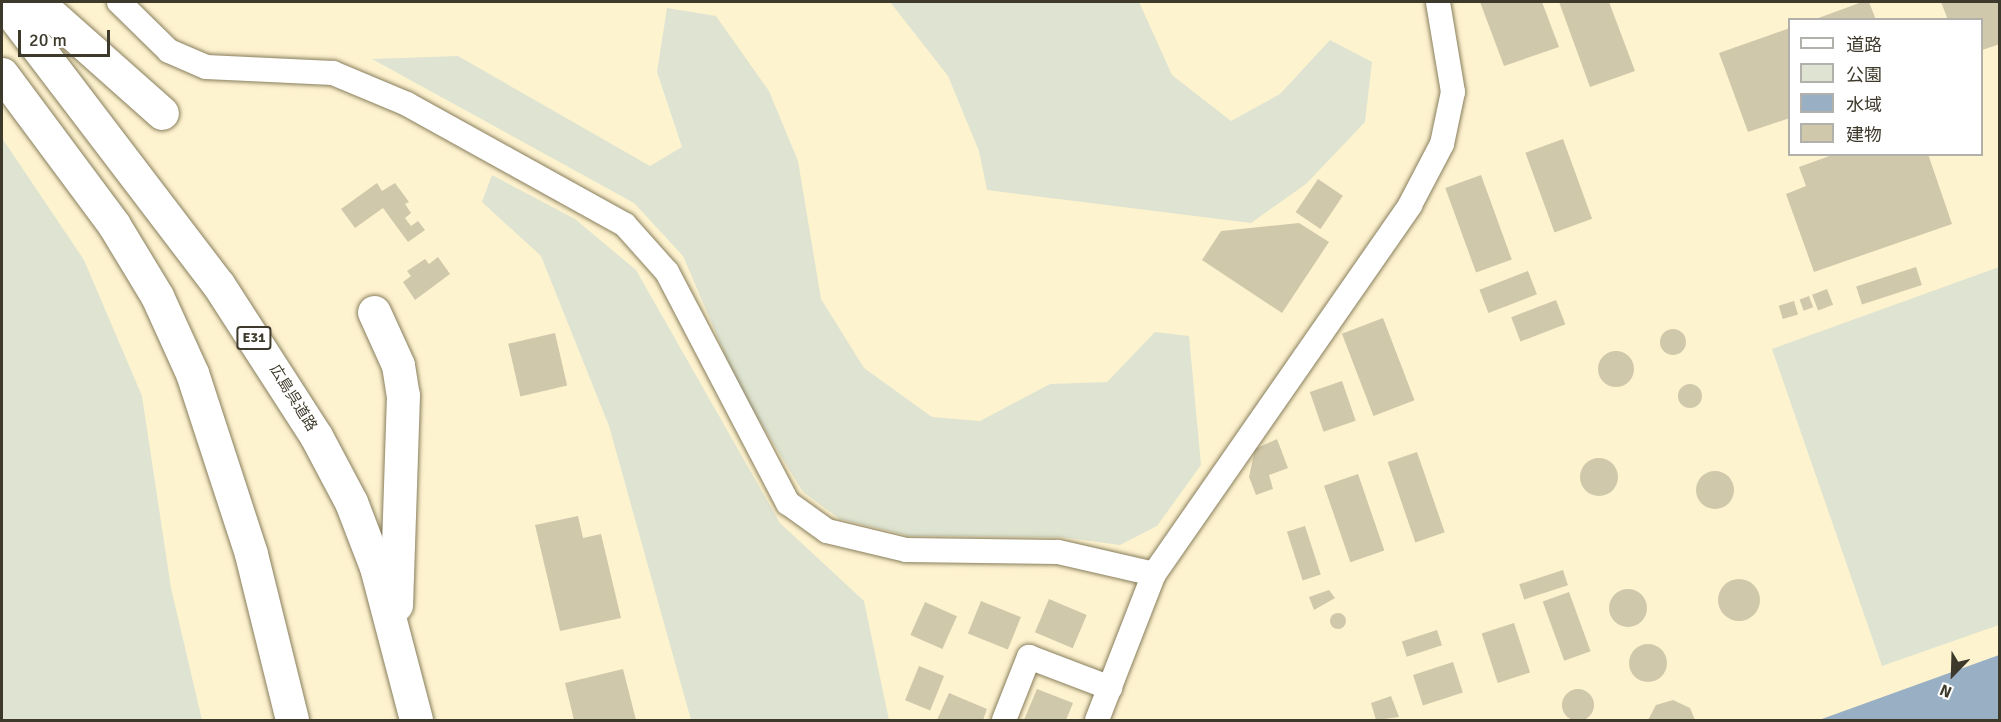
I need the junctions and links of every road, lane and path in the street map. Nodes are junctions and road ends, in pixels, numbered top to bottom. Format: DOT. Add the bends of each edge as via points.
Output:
graph roads {
  1 [pos="3,2"];
  2 [pos="37,2"];
  3 [pos="118,2"];
  4 [pos="1438,2"];
  5 [pos="2,74"];
  6 [pos="162,113"];
  7 [pos="374,312"];
  8 [pos="1154,573"];
  9 [pos="394,630"];
  10 [pos="1110,688"];
  11 [pos="292,720"];
  12 [pos="416,720"];
  13 [pos="1004,720"];
  14 [pos="1097,720"];
  1 -- 9 [label="highway, 広島呉道路 / E31" via="159,203 273,367 351,502"];
  2 -- 6 [label="highway"];
  3 -- 8 [label="street" via="169,51 206,67 333,73 407,105 625,225 668,272 788,503 827,531 906,550 1058,552"];
  4 -- 8 [label="street" via="1453,92 1442,144 1410,205"];
  5 -- 11 [label="highway" via="114,225 157,296 192,373 251,555"];
  7 -- 9 [label="highway" via="398,365 403,395"];
  8 -- 10 [label="street"];
  9 -- 12 [label="highway, 広島呉道路 / E31"];
  10 -- 13 [label="street" via="1029,657"];
  10 -- 14 [label="street"];
}
